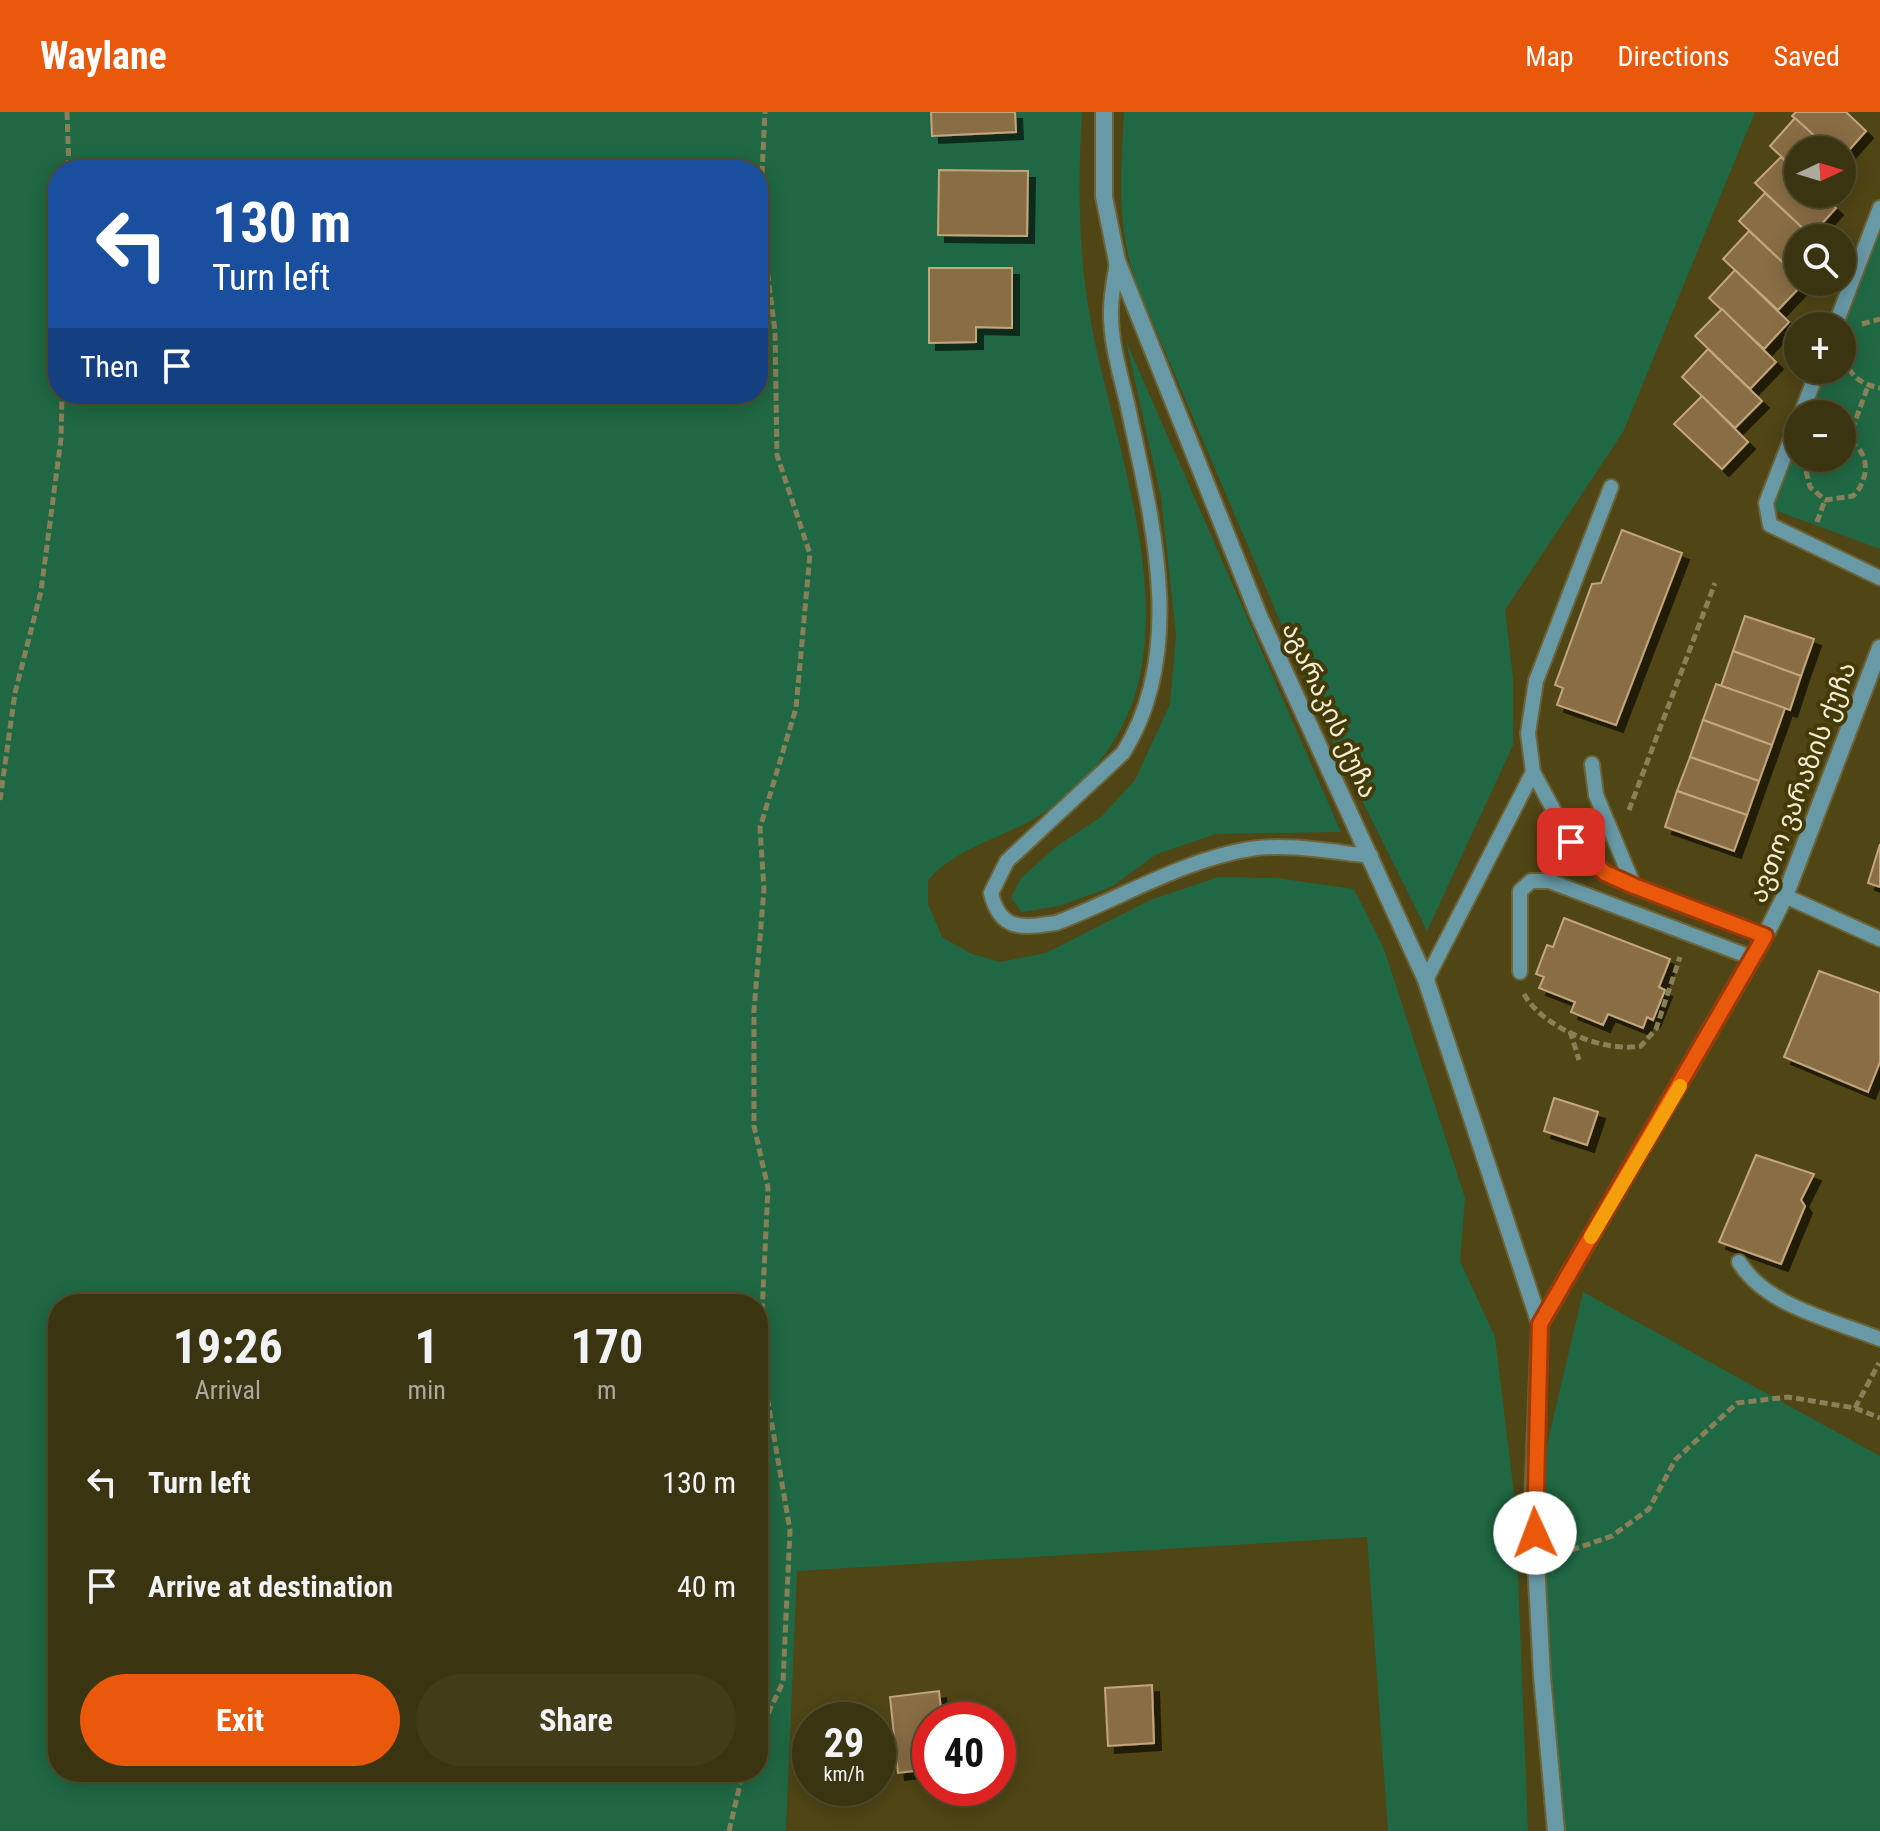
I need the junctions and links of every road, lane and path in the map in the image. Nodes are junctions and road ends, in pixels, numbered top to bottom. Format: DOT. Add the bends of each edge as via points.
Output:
graph roads {
  1 [pos="67,112"];
  2 [pos="765,112"];
  3 [pos="1104,112"];
  4 [pos="69,160"];
  5 [pos="763,160"];
  6 [pos="1880,208"];
  7 [pos="1117,261"];
  8 [pos="768,276"];
  9 [pos="1840,312"];
  10 [pos="1856,377"];
  11 [pos="1868,386"];
  12 [pos="1880,388"];
  13 [pos="62,404"];
  14 [pos="1856,414"];
  15 [pos="1856,448"];
  16 [pos="1784,457"];
  17 [pos="1807,478"];
  18 [pos="1611,487"];
  19 [pos="1880,578"];
  20 [pos="1715,583"];
  21 [pos="1880,648"];
  22 [pos="1592,764"];
  23 [pos="1533,772"];
  24 [pos="0,800"];
  25 [pos="1617,844"];
  26 [pos="1371,856"];
  27 [pos="1634,886"];
  28 [pos="1785,896"];
  29 [pos="1687,933"];
  30 [pos="1765,936"];
  31 [pos="1880,939"];
  32 [pos="1753,958"];
  33 [pos="1520,972"];
  34 [pos="1426,980"];
  35 [pos="1570,1030"];
  36 [pos="1579,1060"];
  37 [pos="1739,1262"];
  38 [pos="763,1294"];
  39 [pos="1540,1324"];
  40 [pos="1880,1339"];
  41 [pos="1880,1360"];
  42 [pos="768,1402"];
  43 [pos="1855,1408"];
  44 [pos="1880,1418"];
  45 [pos="1536,1562"];
  46 [pos="768,1714"];
  47 [pos="741,1782"];
  48 [pos="729,1831"];
  49 [pos="1556,1831"];
  1 -- 4 [label="path"];
  2 -- 5 [label="path"];
  3 -- 7 [label="street, აგარაკის ქუჩა" via="1104,197"];
  6 -- 9 [label="lane"];
  7 -- 26 [label="street, აგარაკის ქუჩა" via="1259,616"];
  7 -- 26 [label="lane" via="1111,312 1159,590 1154,663 1136,733 1123,753 1007,861 991,893 996,913 1009,924 1056,923 1221,855 1253,849"];
  8 -- 38 [label="path" via="775,331 777,455 810,554 796,708 760,828 764,889 754,1011 754,1126 768,1188"];
  10 -- 11 [label="path"];
  11 -- 12 [label="path"];
  11 -- 14 [label="path"];
  13 -- 24 [label="path" via="41,591 15,693"];
  15 -- 17 [label="path" via="1867,471 1853,496 1825,500"];
  16 -- 19 [label="lane" via="1766,503 1770,525"];
  18 -- 23 [label="lane" via="1536,681 1528,733"];
  20 -- 25 [label="path"];
  21 -- 28 [label="street, ავთო ვარაზის ქუჩა"];
  22 -- 25 [label="lane" via="1596,795"];
  23 -- 27 [label="lane" via="1571,842 1605,873"];
  23 -- 34 [label="lane"];
  25 -- 27 [label="lane"];
  26 -- 34 [label="street, აგარაკის ქუჩა"];
  27 -- 30 [label="lane"];
  28 -- 30 [label="street, ავთო ვარაზის ქუჩა"];
  28 -- 31 [label="lane"];
  29 -- 32 [label="lane"];
  29 -- 33 [label="lane" via="1549,881 1531,881 1520,891"];
  29 -- 35 [label="path" via="1662,1015 1641,1046 1619,1048"];
  30 -- 32 [label="street, ავთო ვარაზის ქუჩა"];
  32 -- 39 [label="street, ავთო ვარაზის ქუჩა"];
  33 -- 35 [label="path" via="1530,1006"];
  34 -- 39 [label="street, აგარაკის ქუჩა"];
  35 -- 36 [label="path"];
  37 -- 40 [label="lane" via="1751,1281 1770,1295"];
  39 -- 45 [label="street, ავთო ვარაზის ქუჩა"];
  41 -- 43 [label="path"];
  42 -- 46 [label="path" via="790,1530 783,1682"];
  43 -- 44 [label="path"];
  43 -- 45 [label="path" via="1788,1397 1737,1403 1675,1460 1649,1509 1612,1536"];
  45 -- 49 [label="street, ავთო ვარაზის ქუჩა"];
  47 -- 48 [label="path"];
}
